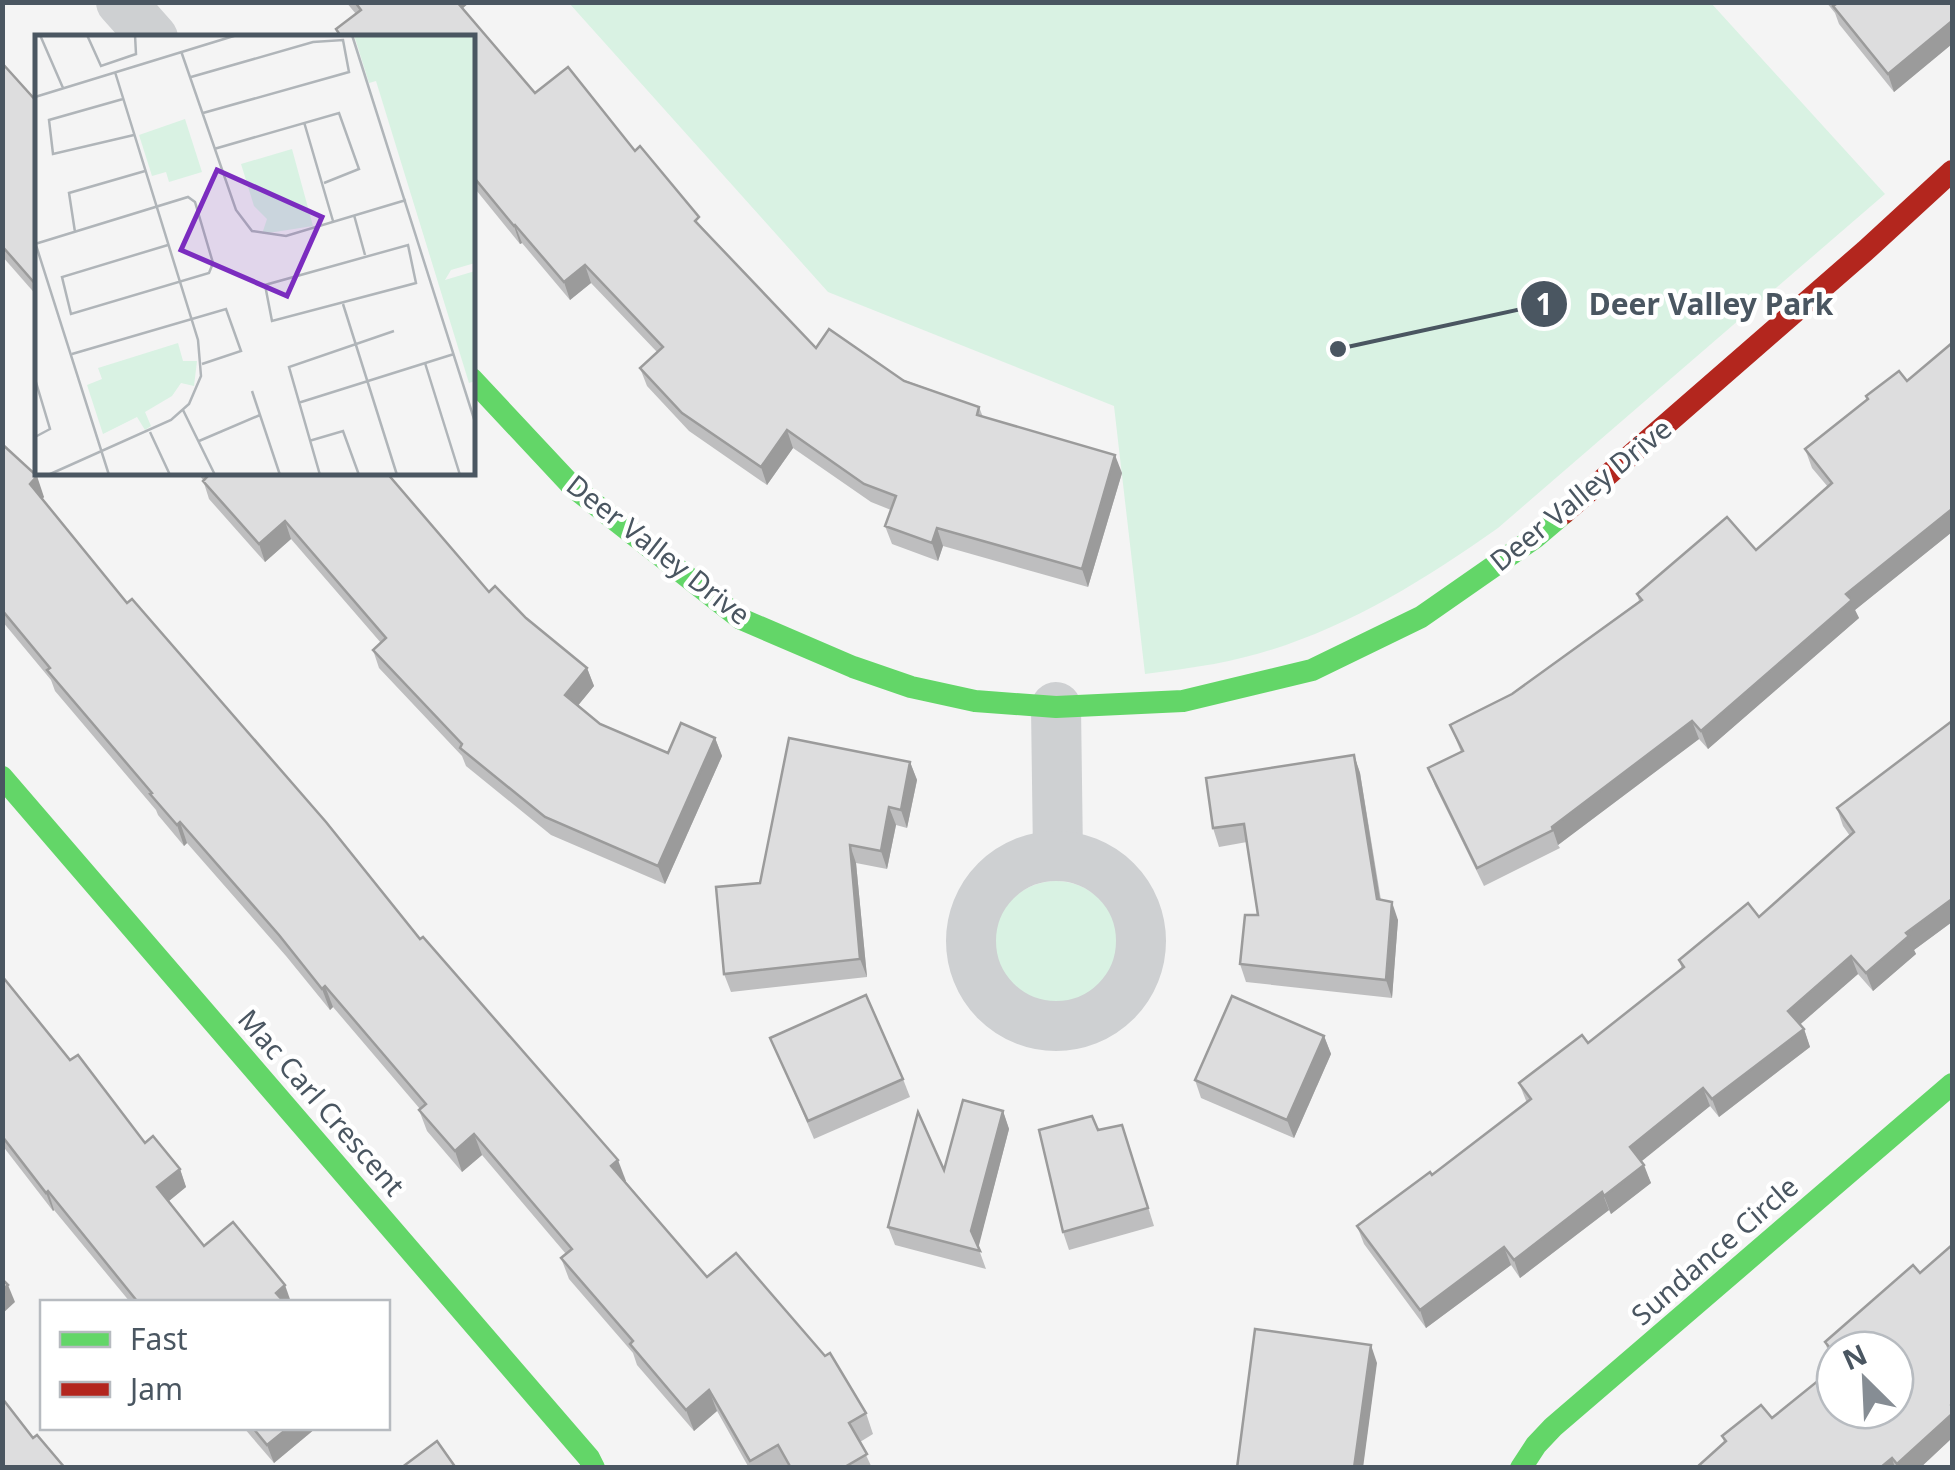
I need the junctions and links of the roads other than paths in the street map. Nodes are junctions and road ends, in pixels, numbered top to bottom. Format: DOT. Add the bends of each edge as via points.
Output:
graph roads {
  1 [pos="120,2"];
  2 [pos="150,35"];
  3 [pos="1952,171"];
  4 [pos="475,382"];
  5 [pos="1056,707"];
  6 [pos="2,777"];
  7 [pos="1058,856"];
  8 [pos="1952,1084"];
  9 [pos="594,1468"];
  10 [pos="1522,1468"];
  1 -- 2 [label="street"];
  3 -- 5 [label="street, Deer Valley Drive" via="1536,537 1422,617 1312,670 1182,700"];
  4 -- 5 [label="street, Deer Valley Drive" via="573,486 741,619 911,687"];
  5 -- 7 [label="street"];
  6 -- 9 [label="street, Mac Carl Crescent"];
  8 -- 10 [label="street, Sundance Circle" via="1553,1427"];
}
